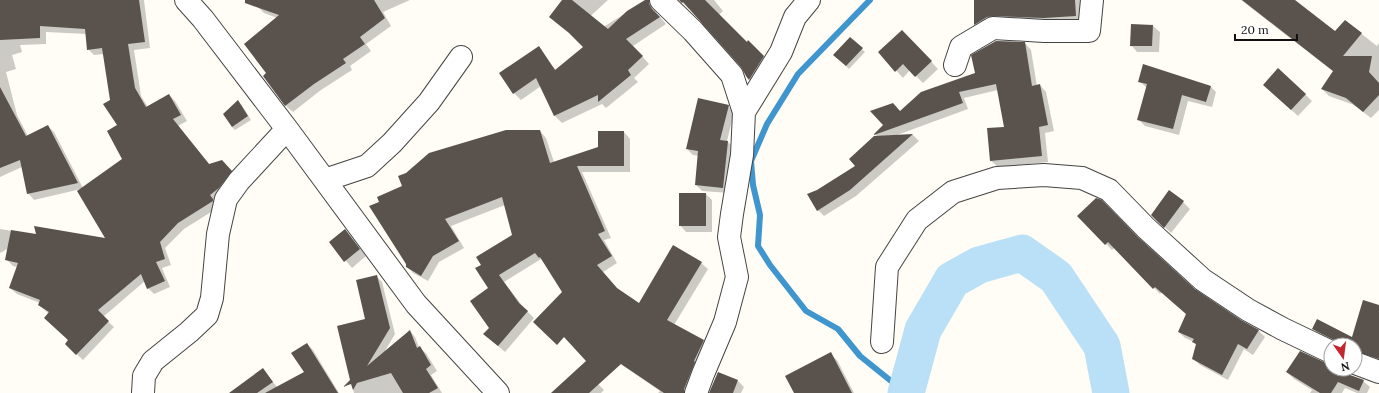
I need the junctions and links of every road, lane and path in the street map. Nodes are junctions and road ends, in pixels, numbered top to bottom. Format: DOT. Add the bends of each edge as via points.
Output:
graph roads {
  1 [pos="186,0"];
  2 [pos="662,0"];
  3 [pos="808,0"];
  4 [pos="1092,0"];
  5 [pos="461,57"];
  6 [pos="955,65"];
  7 [pos="744,112"];
  8 [pos="287,130"];
  9 [pos="325,180"];
  10 [pos="882,342"];
  11 [pos="1323,348"];
  12 [pos="1363,366"];
  13 [pos="1379,372"];
  14 [pos="143,393"];
  15 [pos="498,393"];
  16 [pos="696,393"];
  1 -- 8 [label="street"];
  2 -- 7 [label="street" via="732,75"];
  3 -- 7 [label="street" via="795,17 781,52"];
  4 -- 6 [label="street" via="1089,31 993,28 961,47"];
  5 -- 9 [label="street" via="429,102 367,166"];
  7 -- 16 [label="street" via="742,155 729,237 738,277 725,322"];
  8 -- 9 [label="street"];
  8 -- 14 [label="street" via="226,199 218,234 212,298 207,315 153,361 144,376"];
  9 -- 15 [label="street" via="416,304"];
  10 -- 11 [label="street" via="887,267 917,220 952,192 997,178 1044,175 1082,178 1109,190 1203,280 1248,310"];
  12 -- 13 [label="street"];
}
